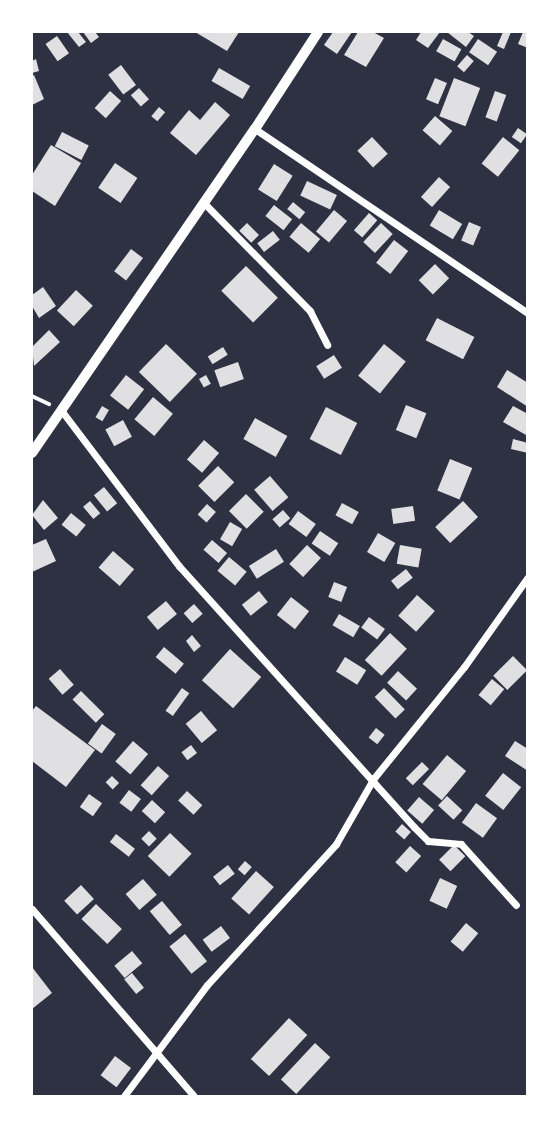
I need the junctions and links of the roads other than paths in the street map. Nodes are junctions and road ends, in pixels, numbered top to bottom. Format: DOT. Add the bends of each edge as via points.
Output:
graph roads {
  1 [pos="317,32"];
  2 [pos="256,129"];
  3 [pos="205,204"];
  4 [pos="527,313"];
  5 [pos="327,345"];
  6 [pos="61,410"];
  7 [pos="32,453"];
  8 [pos="527,577"];
  9 [pos="373,778"];
  10 [pos="516,905"];
  11 [pos="32,909"];
  12 [pos="155,1055"];
  13 [pos="124,1097"];
  14 [pos="194,1097"];
  1 -- 2 [label="street"];
  2 -- 3 [label="street"];
  2 -- 4 [label="street"];
  3 -- 5 [label="street" via="296,295"];
  3 -- 6 [label="street"];
  6 -- 7 [label="street"];
  6 -- 9 [label="street" via="179,566"];
  8 -- 9 [label="street" via="464,667"];
  9 -- 10 [label="street" via="428,841 461,844"];
  9 -- 12 [label="street" via="336,844 207,985"];
  11 -- 12 [label="street"];
  12 -- 13 [label="street"];
  12 -- 14 [label="street"];
}
